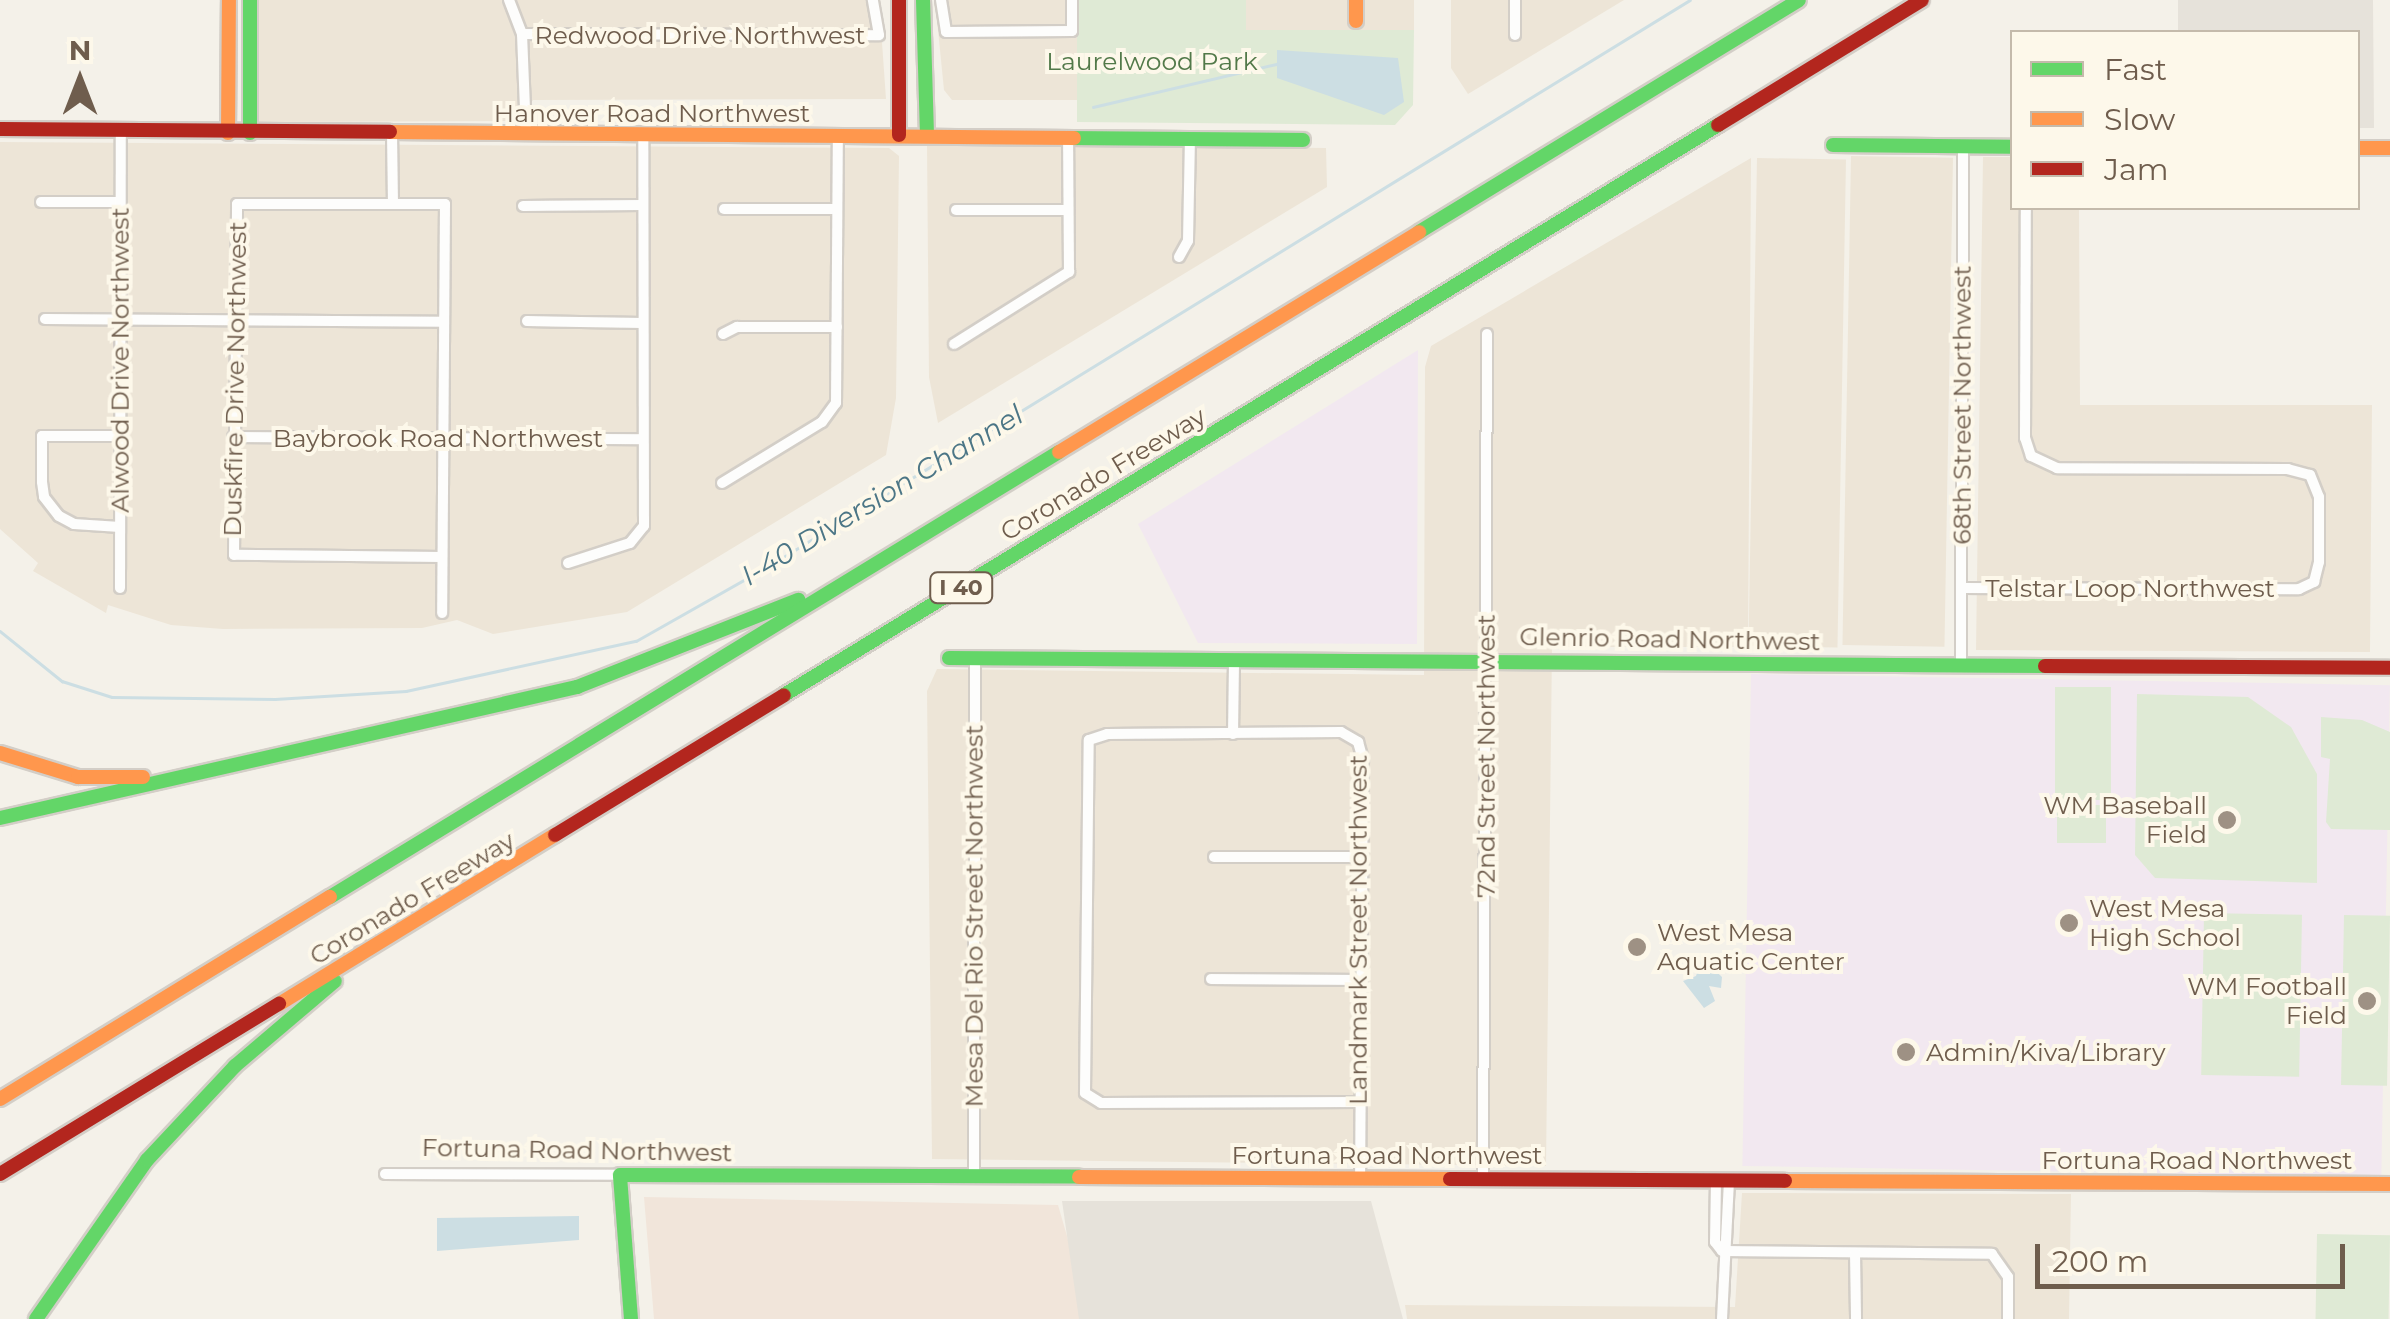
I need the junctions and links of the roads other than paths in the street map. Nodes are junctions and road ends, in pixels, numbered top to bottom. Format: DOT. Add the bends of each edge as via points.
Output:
graph roads {
  1 [pos="229,0"];
  2 [pos="250,0"];
  3 [pos="509,0"];
  4 [pos="873,0"];
  5 [pos="899,0"];
  6 [pos="923,0"];
  7 [pos="941,0"];
  8 [pos="1072,0"];
  9 [pos="1356,0"];
  10 [pos="1515,0"];
  11 [pos="1799,0"];
  12 [pos="1922,0"];
  13 [pos="1356,21"];
  14 [pos="522,34"];
  15 [pos="1516,35"];
  16 [pos="0,129"];
  17 [pos="121,132"];
  18 [pos="228,133"];
  19 [pos="250,133"];
  20 [pos="392,134"];
  21 [pos="526,134"];
  22 [pos="643,135"];
  23 [pos="838,136"];
  24 [pos="899,136"];
  25 [pos="927,136"];
  26 [pos="1068,137"];
  27 [pos="1190,138"];
  28 [pos="1303,140"];
  29 [pos="1832,145"];
  30 [pos="1963,147"];
  31 [pos="2010,147"];
  32 [pos="2360,148"];
  33 [pos="2390,148"];
  34 [pos="41,202"];
  35 [pos="120,202"];
  36 [pos="393,204"];
  37 [pos="643,205"];
  38 [pos="523,206"];
  39 [pos="724,209"];
  40 [pos="837,209"];
  41 [pos="956,210"];
  42 [pos="1068,210"];
  43 [pos="2026,210"];
  44 [pos="1179,257"];
  45 [pos="45,319"];
  46 [pos="119,320"];
  47 [pos="235,321"];
  48 [pos="527,321"];
  49 [pos="443,322"];
  50 [pos="643,323"];
  51 [pos="837,326"];
  52 [pos="723,334"];
  53 [pos="1488,334"];
  54 [pos="954,344"];
  55 [pos="120,436"];
  56 [pos="233,436"];
  57 [pos="443,438"];
  58 [pos="643,439"];
  59 [pos="722,483"];
  60 [pos="120,526"];
  61 [pos="442,556"];
  62 [pos="568,563"];
  63 [pos="865,570"];
  64 [pos="120,588"];
  65 [pos="1962,588"];
  66 [pos="442,614"];
  67 [pos="949,658"];
  68 [pos="974,658"];
  69 [pos="1234,660"];
  70 [pos="1488,660"];
  71 [pos="1961,662"];
  72 [pos="2390,668"];
  73 [pos="1233,734"];
  74 [pos="0,753"];
  75 [pos="252,762"];
  76 [pos="0,818"];
  77 [pos="1359,856"];
  78 [pos="1214,857"];
  79 [pos="378,946"];
  80 [pos="1211,979"];
  81 [pos="1359,980"];
  82 [pos="0,1099"];
  83 [pos="1359,1102"];
  84 [pos="0,1174"];
  85 [pos="384,1174"];
  86 [pos="620,1174"];
  87 [pos="974,1175"];
  88 [pos="1360,1178"];
  89 [pos="1483,1178"];
  90 [pos="1722,1180"];
  91 [pos="2390,1184"];
  92 [pos="1722,1251"];
  93 [pos="1855,1253"];
  94 [pos="36,1319"];
  95 [pos="631,1319"];
  96 [pos="1722,1319"];
  97 [pos="1856,1319"];
  98 [pos="2008,1319"];
  1 -- 18 [label="main road"];
  2 -- 19 [label="main road"];
  3 -- 14 [label="street"];
  4 -- 14 [label="street, Redwood Drive Northwest" via="879,35"];
  5 -- 24 [label="main road"];
  6 -- 25 [label="main road"];
  7 -- 8 [label="street" via="946,32 1072,31"];
  9 -- 13 [label="main road"];
  10 -- 15 [label="street"];
  11 -- 63 [label="main road, Coronado Freeway / I 40"];
  12 -- 79 [label="main road, Coronado Freeway / I 40"];
  14 -- 21 [label="street"];
  16 -- 17 [label="main road, Hanover Road Northwest"];
  17 -- 18 [label="main road, Hanover Road Northwest"];
  17 -- 35 [label="street, Alwood Drive Northwest"];
  18 -- 19 [label="main road, Hanover Road Northwest"];
  19 -- 20 [label="main road, Hanover Road Northwest"];
  20 -- 21 [label="main road, Hanover Road Northwest"];
  20 -- 36 [label="street"];
  21 -- 22 [label="main road, Hanover Road Northwest"];
  22 -- 23 [label="main road, Hanover Road Northwest"];
  22 -- 37 [label="street"];
  23 -- 24 [label="main road, Hanover Road Northwest"];
  23 -- 40 [label="street"];
  24 -- 25 [label="main road, Hanover Road Northwest"];
  25 -- 26 [label="main road, Hanover Road Northwest"];
  26 -- 27 [label="main road, Hanover Road Northwest"];
  26 -- 42 [label="street"];
  27 -- 28 [label="main road, Hanover Road Northwest"];
  27 -- 44 [label="street" via="1188,241"];
  29 -- 30 [label="main road"];
  30 -- 31 [label="main road"];
  30 -- 65 [label="street, 68th Street Northwest"];
  32 -- 33 [label="main road"];
  34 -- 35 [label="street"];
  35 -- 46 [label="street, Alwood Drive Northwest"];
  36 -- 47 [label="street, Duskfire Drive Northwest" via="237,204"];
  36 -- 49 [label="street" via="445,204"];
  37 -- 38 [label="street"];
  37 -- 50 [label="street"];
  39 -- 40 [label="street"];
  40 -- 51 [label="street"];
  41 -- 42 [label="street"];
  42 -- 54 [label="street" via="1069,272"];
  43 -- 65 [label="street, Telstar Loop Northwest" via="2031,456 2057,468 2288,468 2310,476 2320,497 2320,562 2314,582 2299,589"];
  45 -- 46 [label="street"];
  46 -- 47 [label="street"];
  46 -- 55 [label="street, Alwood Drive Northwest"];
  47 -- 49 [label="street"];
  47 -- 56 [label="street, Duskfire Drive Northwest"];
  48 -- 50 [label="street"];
  49 -- 57 [label="street"];
  50 -- 58 [label="street"];
  51 -- 52 [label="street" via="737,327"];
  51 -- 59 [label="street" via="831,412"];
  53 -- 70 [label="street, 72nd Street Northwest"];
  55 -- 60 [label="street, Alwood Drive Northwest"];
  55 -- 60 [label="street" via="42,436 44,498 59,516 74,524"];
  56 -- 57 [label="street, Baybrook Road Northwest"];
  56 -- 61 [label="street, Duskfire Drive Northwest" via="234,554"];
  57 -- 58 [label="street, Baybrook Road Northwest"];
  57 -- 61 [label="street"];
  58 -- 62 [label="street" via="639,535"];
  60 -- 64 [label="street, Alwood Drive Northwest"];
  61 -- 66 [label="street"];
  63 -- 75 [label="main road" via="687,650 578,687"];
  63 -- 82 [label="main road, Coronado Freeway / I 40"];
  65 -- 71 [label="street, 68th Street Northwest"];
  67 -- 68 [label="main road, Glenrio Road Northwest"];
  68 -- 69 [label="main road, Glenrio Road Northwest"];
  68 -- 87 [label="street, Mesa Del Rio Street Northwest"];
  69 -- 70 [label="main road, Glenrio Road Northwest"];
  69 -- 73 [label="street"];
  70 -- 71 [label="main road, Glenrio Road Northwest"];
  70 -- 89 [label="street, 72nd Street Northwest"];
  71 -- 72 [label="main road, Glenrio Road Northwest"];
  73 -- 77 [label="street, Landmark Street Northwest" via="1341,732 1358,742"];
  73 -- 83 [label="street" via="1107,734 1089,740 1085,1093 1101,1103"];
  74 -- 75 [label="main road" via="39,770 111,779"];
  75 -- 76 [label="main road"];
  77 -- 78 [label="street"];
  77 -- 81 [label="street, Landmark Street Northwest"];
  79 -- 84 [label="main road, Coronado Freeway / I 40"];
  79 -- 94 [label="main road" via="190,1110 115,1198"];
  80 -- 81 [label="street"];
  81 -- 83 [label="street, Landmark Street Northwest"];
  83 -- 88 [label="street, Landmark Street Northwest"];
  85 -- 86 [label="street, Fortuna Road Northwest"];
  86 -- 87 [label="main road, Fortuna Road Northwest"];
  86 -- 95 [label="main road"];
  87 -- 88 [label="main road, Fortuna Road Northwest"];
  88 -- 89 [label="main road, Fortuna Road Northwest"];
  89 -- 90 [label="main road, Fortuna Road Northwest"];
  90 -- 91 [label="main road, Fortuna Road Northwest"];
  90 -- 92 [label="street" via="1729,1240"];
  92 -- 93 [label="street"];
  92 -- 96 [label="street"];
  93 -- 97 [label="street"];
  93 -- 98 [label="street" via="1992,1254 2002,1261"];
}
